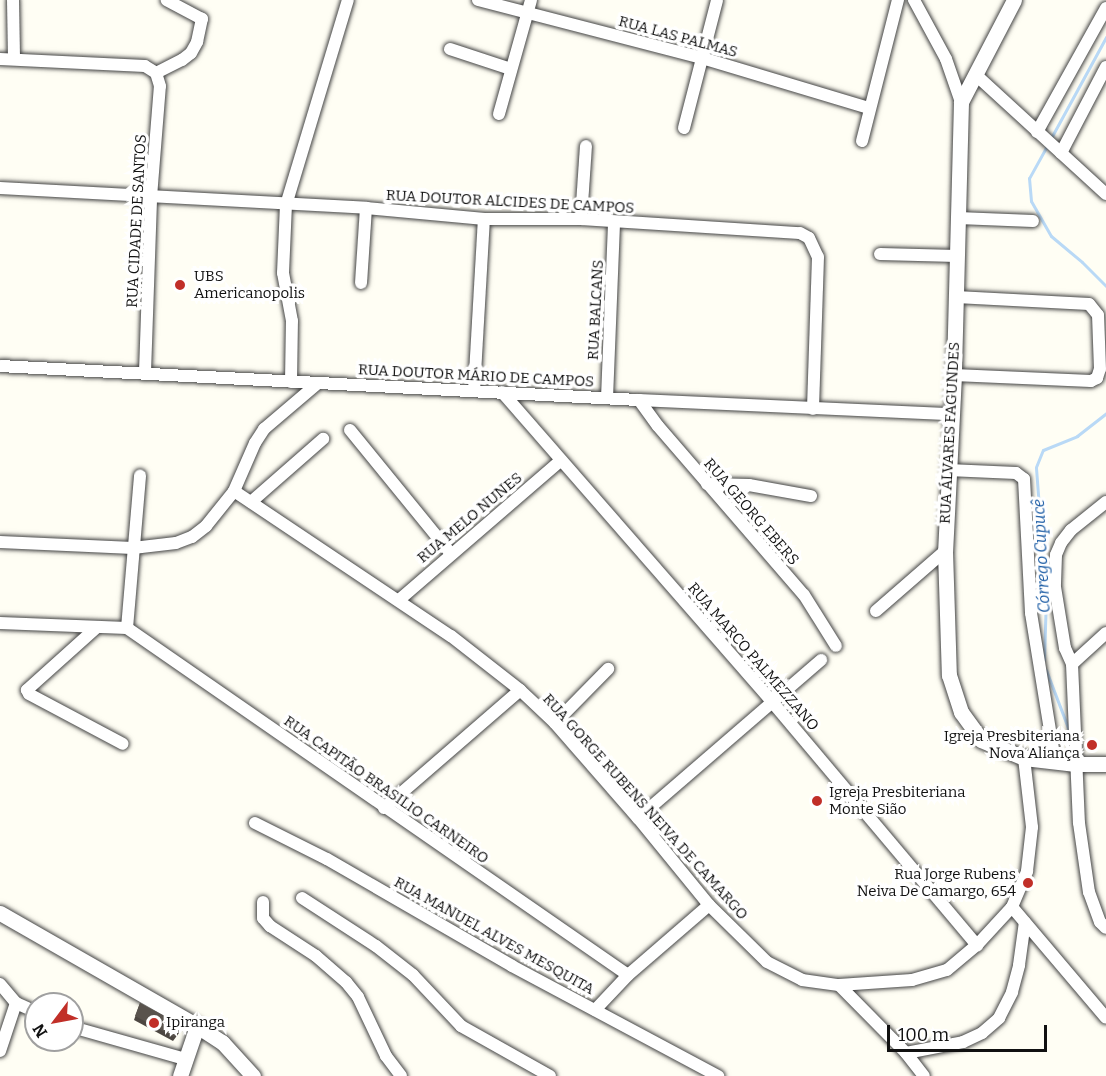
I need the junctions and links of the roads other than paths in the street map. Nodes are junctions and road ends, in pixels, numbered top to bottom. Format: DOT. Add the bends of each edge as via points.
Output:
graph roads {
  1 [pos="14,0"];
  2 [pos="167,0"];
  3 [pos="348,0"];
  4 [pos="478,0"];
  5 [pos="531,0"];
  6 [pos="717,0"];
  7 [pos="898,0"];
  8 [pos="914,0"];
  9 [pos="1014,0"];
  10 [pos="1106,8"];
  11 [pos="526,13"];
  12 [pos="450,49"];
  13 [pos="702,58"];
  14 [pos="0,59"];
  15 [pos="15,59"];
  16 [pos="1106,67"];
  17 [pos="511,69"];
  18 [pos="156,73"];
  19 [pos="976,75"];
  20 [pos="962,102"];
  21 [pos="869,108"];
  22 [pos="499,114"];
  23 [pos="684,128"];
  24 [pos="1039,134"];
  25 [pos="862,141"];
  26 [pos="586,146"];
  27 [pos="1059,152"];
  28 [pos="0,188"];
  29 [pos="1106,194"];
  30 [pos="151,197"];
  31 [pos="286,205"];
  32 [pos="366,208"];
  33 [pos="958,218"];
  34 [pos="484,219"];
  35 [pos="581,219"];
  36 [pos="1033,221"];
  37 [pos="615,222"];
  38 [pos="880,254"];
  39 [pos="957,256"];
  40 [pos="361,283"];
  41 [pos="956,297"];
  42 [pos="0,366"];
  43 [pos="145,372"];
  44 [pos="954,375"];
  45 [pos="291,382"];
  46 [pos="318,383"];
  47 [pos="474,391"];
  48 [pos="502,393"];
  49 [pos="606,398"];
  50 [pos="639,400"];
  51 [pos="813,409"];
  52 [pos="951,414"];
  53 [pos="350,430"];
  54 [pos="323,439"];
  55 [pos="561,460"];
  56 [pos="948,470"];
  57 [pos="140,476"];
  58 [pos="706,484"];
  59 [pos="234,491"];
  60 [pos="811,496"];
  61 [pos="251,502"];
  62 [pos="1106,502"];
  63 [pos="0,542"];
  64 [pos="133,548"];
  65 [pos="945,551"];
  66 [pos="450,554"];
  67 [pos="399,600"];
  68 [pos="876,611"];
  69 [pos="0,623"];
  70 [pos="96,628"];
  71 [pos="127,628"];
  72 [pos="1106,633"];
  73 [pos="836,646"];
  74 [pos="820,660"];
  75 [pos="1072,664"];
  76 [pos="608,669"];
  77 [pos="520,690"];
  78 [pos="773,703"];
  79 [pos="555,723"];
  80 [pos="123,744"];
  81 [pos="1024,758"];
  82 [pos="1055,762"];
  83 [pos="1076,764"];
  84 [pos="1106,764"];
  85 [pos="384,808"];
  86 [pos="638,818"];
  87 [pos="255,823"];
  88 [pos="302,898"];
  89 [pos="263,902"];
  90 [pos="709,904"];
  91 [pos="1012,907"];
  92 [pos="0,913"];
  93 [pos="1025,922"];
  94 [pos="1106,928"];
  95 [pos="977,945"];
  96 [pos="628,975"];
  97 [pos="0,984"];
  98 [pos="839,985"];
  99 [pos="16,1003"];
  100 [pos="24,1007"];
  101 [pos="595,1010"];
  102 [pos="1106,1018"];
  103 [pos="197,1026"];
  104 [pos="84,1030"];
  105 [pos="0,1051"];
  106 [pos="906,1053"];
  107 [pos="185,1059"];
  108 [pos="180,1076"];
  109 [pos="253,1076"];
  110 [pos="401,1076"];
  111 [pos="550,1076"];
  112 [pos="718,1076"];
  113 [pos="924,1076"];
  1 -- 15 [label="street"];
  2 -- 18 [label="street" via="202,19 191,52"];
  3 -- 31 [label="street"];
  4 -- 11 [label="street, RUA LAS PALMAS"];
  5 -- 11 [label="street"];
  6 -- 13 [label="street"];
  7 -- 21 [label="street"];
  8 -- 20 [label="street" via="946,59"];
  9 -- 19 [label="street, RUA ÁLVARES FAGUNDES"];
  10 -- 24 [label="street"];
  11 -- 13 [label="street, RUA LAS PALMAS"];
  11 -- 17 [label="street"];
  12 -- 17 [label="street"];
  13 -- 21 [label="street, RUA LAS PALMAS"];
  13 -- 23 [label="street"];
  14 -- 15 [label="street"];
  15 -- 18 [label="street" via="145,66"];
  16 -- 27 [label="street"];
  17 -- 22 [label="street"];
  18 -- 30 [label="street, RUA CIDADE DE SANTOS" via="160,86"];
  19 -- 20 [label="street, RUA ÁLVARES FAGUNDES"];
  19 -- 24 [label="street"];
  20 -- 33 [label="street, RUA ÁLVARES FAGUNDES"];
  21 -- 25 [label="street"];
  24 -- 27 [label="street"];
  26 -- 35 [label="street"];
  27 -- 29 [label="street"];
  28 -- 30 [label="street, RUA DOUTOR ALCIDES DE CAMPOS"];
  30 -- 31 [label="street, RUA DOUTOR ALCIDES DE CAMPOS"];
  30 -- 43 [label="street, RUA CIDADE DE SANTOS"];
  31 -- 32 [label="street, RUA DOUTOR ALCIDES DE CAMPOS"];
  31 -- 45 [label="street" via="283,273 292,321"];
  32 -- 34 [label="street, RUA DOUTOR ALCIDES DE CAMPOS"];
  32 -- 40 [label="street"];
  33 -- 36 [label="street"];
  33 -- 39 [label="street, RUA ÁLVARES FAGUNDES"];
  34 -- 35 [label="street, RUA DOUTOR ALCIDES DE CAMPOS"];
  34 -- 47 [label="street"];
  35 -- 37 [label="street, RUA DOUTOR ALCIDES DE CAMPOS"];
  37 -- 49 [label="street, RUA BALCANS"];
  37 -- 51 [label="street, RUA DOUTOR ALCIDES DE CAMPOS" via="800,233 809,238 818,256"];
  38 -- 39 [label="street"];
  39 -- 41 [label="street, RUA ÁLVARES FAGUNDES"];
  41 -- 44 [label="street, RUA ÁLVARES FAGUNDES"];
  41 -- 44 [label="street" via="1089,304 1098,315 1100,369 1091,381"];
  42 -- 43 [label="street, RUA DOUTOR MÁRIO DE CAMPOS"];
  43 -- 45 [label="street, RUA DOUTOR MÁRIO DE CAMPOS"];
  44 -- 52 [label="street, RUA ÁLVARES FAGUNDES"];
  45 -- 46 [label="street, RUA DOUTOR MÁRIO DE CAMPOS"];
  46 -- 47 [label="street, RUA DOUTOR MÁRIO DE CAMPOS"];
  46 -- 59 [label="street" via="264,429"];
  47 -- 48 [label="street, RUA DOUTOR MÁRIO DE CAMPOS"];
  48 -- 49 [label="street, RUA DOUTOR MÁRIO DE CAMPOS"];
  48 -- 55 [label="street, RUA MARCO PALMEZZANO"];
  49 -- 50 [label="street, RUA DOUTOR MÁRIO DE CAMPOS"];
  50 -- 51 [label="street, RUA DOUTOR MÁRIO DE CAMPOS"];
  50 -- 58 [label="street, RUA GEORG EBERS"];
  51 -- 52 [label="street, RUA DOUTOR MÁRIO DE CAMPOS"];
  52 -- 56 [label="street, RUA ÁLVARES FAGUNDES"];
  53 -- 66 [label="street"];
  54 -- 61 [label="street"];
  55 -- 66 [label="street, RUA MELO NUNES"];
  55 -- 78 [label="street, RUA MARCO PALMEZZANO"];
  56 -- 65 [label="street, RUA ÁLVARES FAGUNDES"];
  56 -- 82 [label="street" via="1016,473 1024,479 1031,613"];
  57 -- 64 [label="street"];
  58 -- 60 [label="street" via="749,485"];
  58 -- 73 [label="street, RUA GEORG EBERS" via="816,610"];
  59 -- 61 [label="street, RUA GORGE RUBENS NEIVA DE CAMARGO"];
  59 -- 64 [label="street" via="192,537"];
  61 -- 67 [label="street, RUA GORGE RUBENS NEIVA DE CAMARGO"];
  62 -- 75 [label="street" via="1071,530 1056,555 1057,604"];
  63 -- 64 [label="street"];
  64 -- 71 [label="street"];
  65 -- 68 [label="street"];
  65 -- 81 [label="street, RUA ÁLVARES FAGUNDES" via="948,665 953,694 960,712 981,740"];
  66 -- 67 [label="street, RUA MELO NUNES"];
  67 -- 77 [label="street, RUA GORGE RUBENS NEIVA DE CAMARGO"];
  69 -- 70 [label="street"];
  70 -- 71 [label="street"];
  70 -- 80 [label="street" via="27,690"];
  71 -- 85 [label="street, RUA CAPITÃO BRASILIO CARNEIRO"];
  72 -- 75 [label="street"];
  74 -- 78 [label="street"];
  75 -- 83 [label="street"];
  76 -- 79 [label="street"];
  77 -- 79 [label="street, RUA GORGE RUBENS NEIVA DE CAMARGO"];
  77 -- 85 [label="street"];
  78 -- 86 [label="street"];
  78 -- 95 [label="street, RUA MARCO PALMEZZANO"];
  79 -- 86 [label="street, RUA GORGE RUBENS NEIVA DE CAMARGO"];
  81 -- 82 [label="street, RUA ÁLVARES FAGUNDES"];
  81 -- 91 [label="street, RUA GORGE RUBENS NEIVA DE CAMARGO" via="1032,826 1027,871"];
  82 -- 83 [label="street, RUA ÁLVARES FAGUNDES"];
  83 -- 84 [label="street, RUA ÁLVARES FAGUNDES"];
  83 -- 94 [label="street" via="1089,892"];
  85 -- 96 [label="street, RUA CAPITÃO BRASILIO CARNEIRO"];
  86 -- 90 [label="street, RUA GORGE RUBENS NEIVA DE CAMARGO"];
  87 -- 101 [label="street, RUA MANUEL ALVES MESQUITA" via="327,859"];
  88 -- 111 [label="street" via="413,975 461,1026"];
  89 -- 110 [label="street" via="263,918 270,926 316,956 358,997 386,1056"];
  90 -- 96 [label="street"];
  90 -- 98 [label="street, RUA GORGE RUBENS NEIVA DE CAMARGO" via="779,970 802,980"];
  91 -- 93 [label="street"];
  91 -- 95 [label="street, RUA GORGE RUBENS NEIVA DE CAMARGO"];
  92 -- 103 [label="street"];
  93 -- 102 [label="street"];
  93 -- 106 [label="street" via="1012,992 999,1018 982,1033 963,1042"];
  95 -- 98 [label="street, RUA GORGE RUBENS NEIVA DE CAMARGO" via="952,966 928,976"];
  96 -- 101 [label="street"];
  97 -- 99 [label="street"];
  98 -- 106 [label="street"];
  99 -- 100 [label="street"];
  99 -- 105 [label="street"];
  101 -- 112 [label="street, RUA MANUEL ALVES MESQUITA"];
  103 -- 107 [label="street"];
  103 -- 109 [label="street" via="222,1042"];
  104 -- 107 [label="street"];
  106 -- 113 [label="street"];
  107 -- 108 [label="street"];
}
